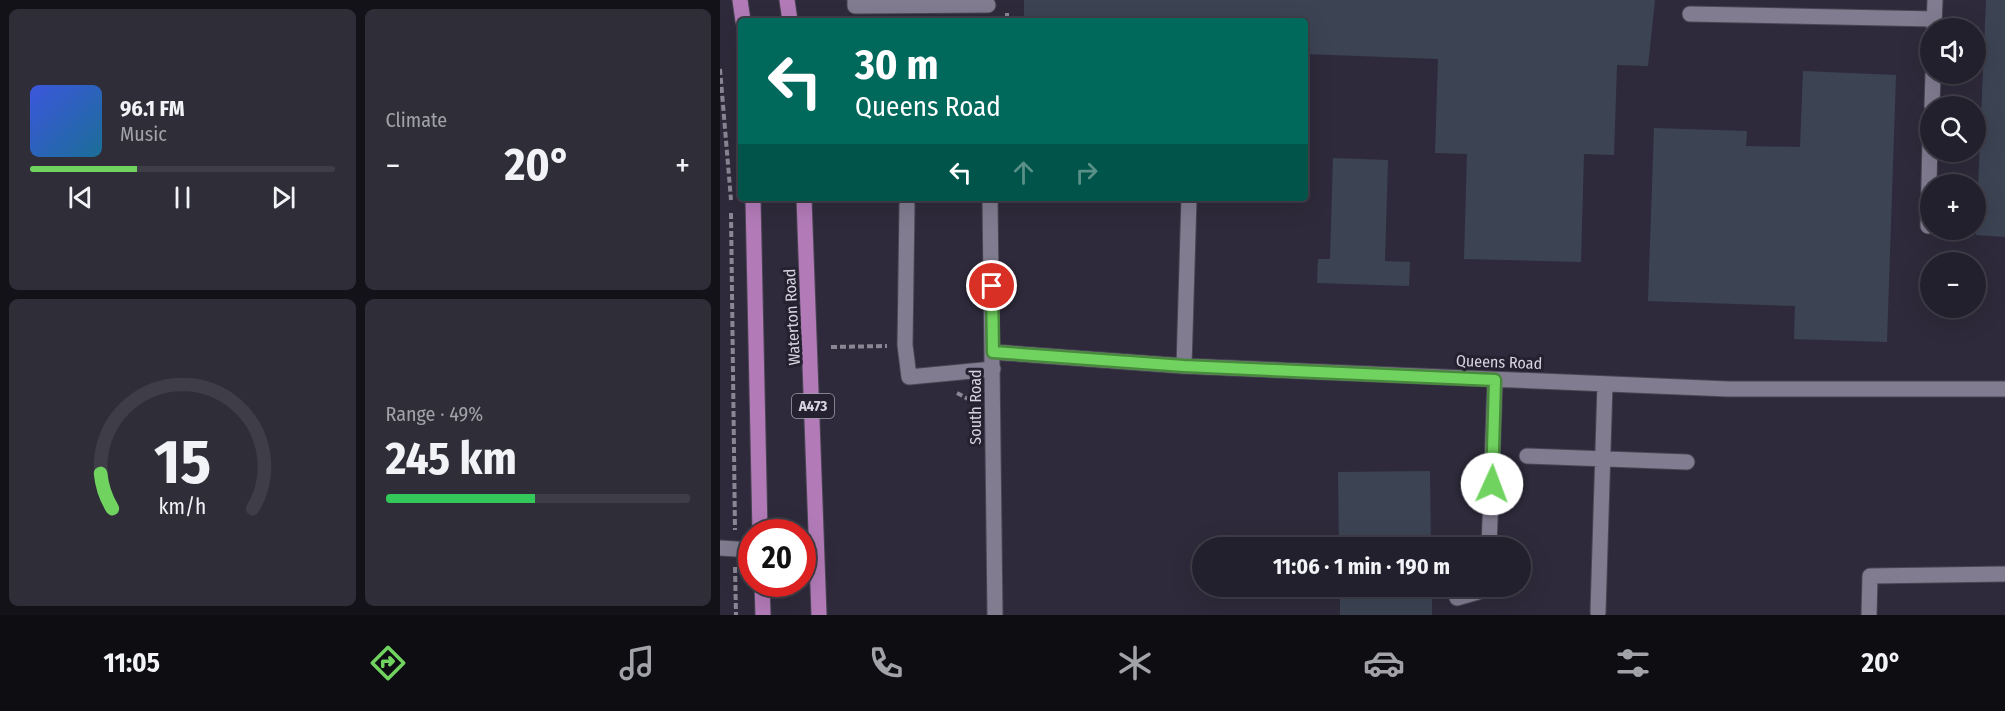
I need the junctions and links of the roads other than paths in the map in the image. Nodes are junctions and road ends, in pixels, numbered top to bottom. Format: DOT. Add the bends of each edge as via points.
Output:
graph roads {
  1 [pos="740,0"];
  2 [pos="787,0"];
  3 [pos="855,0"];
  4 [pos="1935,0"];
  5 [pos="988,3"];
  6 [pos="1690,14"];
  7 [pos="743,18"];
  8 [pos="790,18"];
  9 [pos="1934,18"];
  10 [pos="1920,23"];
  11 [pos="753,201"];
  12 [pos="804,201"];
  13 [pos="990,201"];
  14 [pos="1189,201"];
  15 [pos="907,205"];
  16 [pos="993,352"];
  17 [pos="1184,366"];
  18 [pos="993,369"];
  19 [pos="1495,380"];
  20 [pos="1605,384"];
  21 [pos="2005,389"];
  22 [pos="1527,456"];
  23 [pos="1603,458"];
  24 [pos="1687,462"];
  25 [pos="760,519"];
  26 [pos="1489,537"];
  27 [pos="2005,574"];
  28 [pos="762,597"];
  29 [pos="1461,597"];
  30 [pos="1458,598"];
  31 [pos="1598,612"];
  32 [pos="763,615"];
  33 [pos="819,615"];
  34 [pos="994,615"];
  35 [pos="1869,615"];
  1 -- 7 [label="main road"];
  2 -- 8 [label="main road"];
  3 -- 5 [label="street" via="855,6"];
  4 -- 9 [label="street"];
  6 -- 10 [label="street"];
  11 -- 25 [label="main road"];
  12 -- 33 [label="main road, Waterton Road / A473"];
  13 -- 16 [label="street, South Road"];
  14 -- 17 [label="street"];
  15 -- 18 [label="street" via="905,345 909,377"];
  16 -- 17 [label="street, Queens Road"];
  16 -- 18 [label="street, South Road"];
  17 -- 19 [label="street, Queens Road"];
  18 -- 34 [label="street, South Road"];
  19 -- 20 [label="street, Queens Road"];
  19 -- 26 [label="street"];
  20 -- 21 [label="street, Queens Road" via="1728,390"];
  20 -- 23 [label="street"];
  22 -- 23 [label="street"];
  23 -- 24 [label="street"];
  23 -- 31 [label="street"];
  27 -- 35 [label="street" via="1870,576"];
  28 -- 32 [label="main road"];
  29 -- 30 [label="street"];
}
